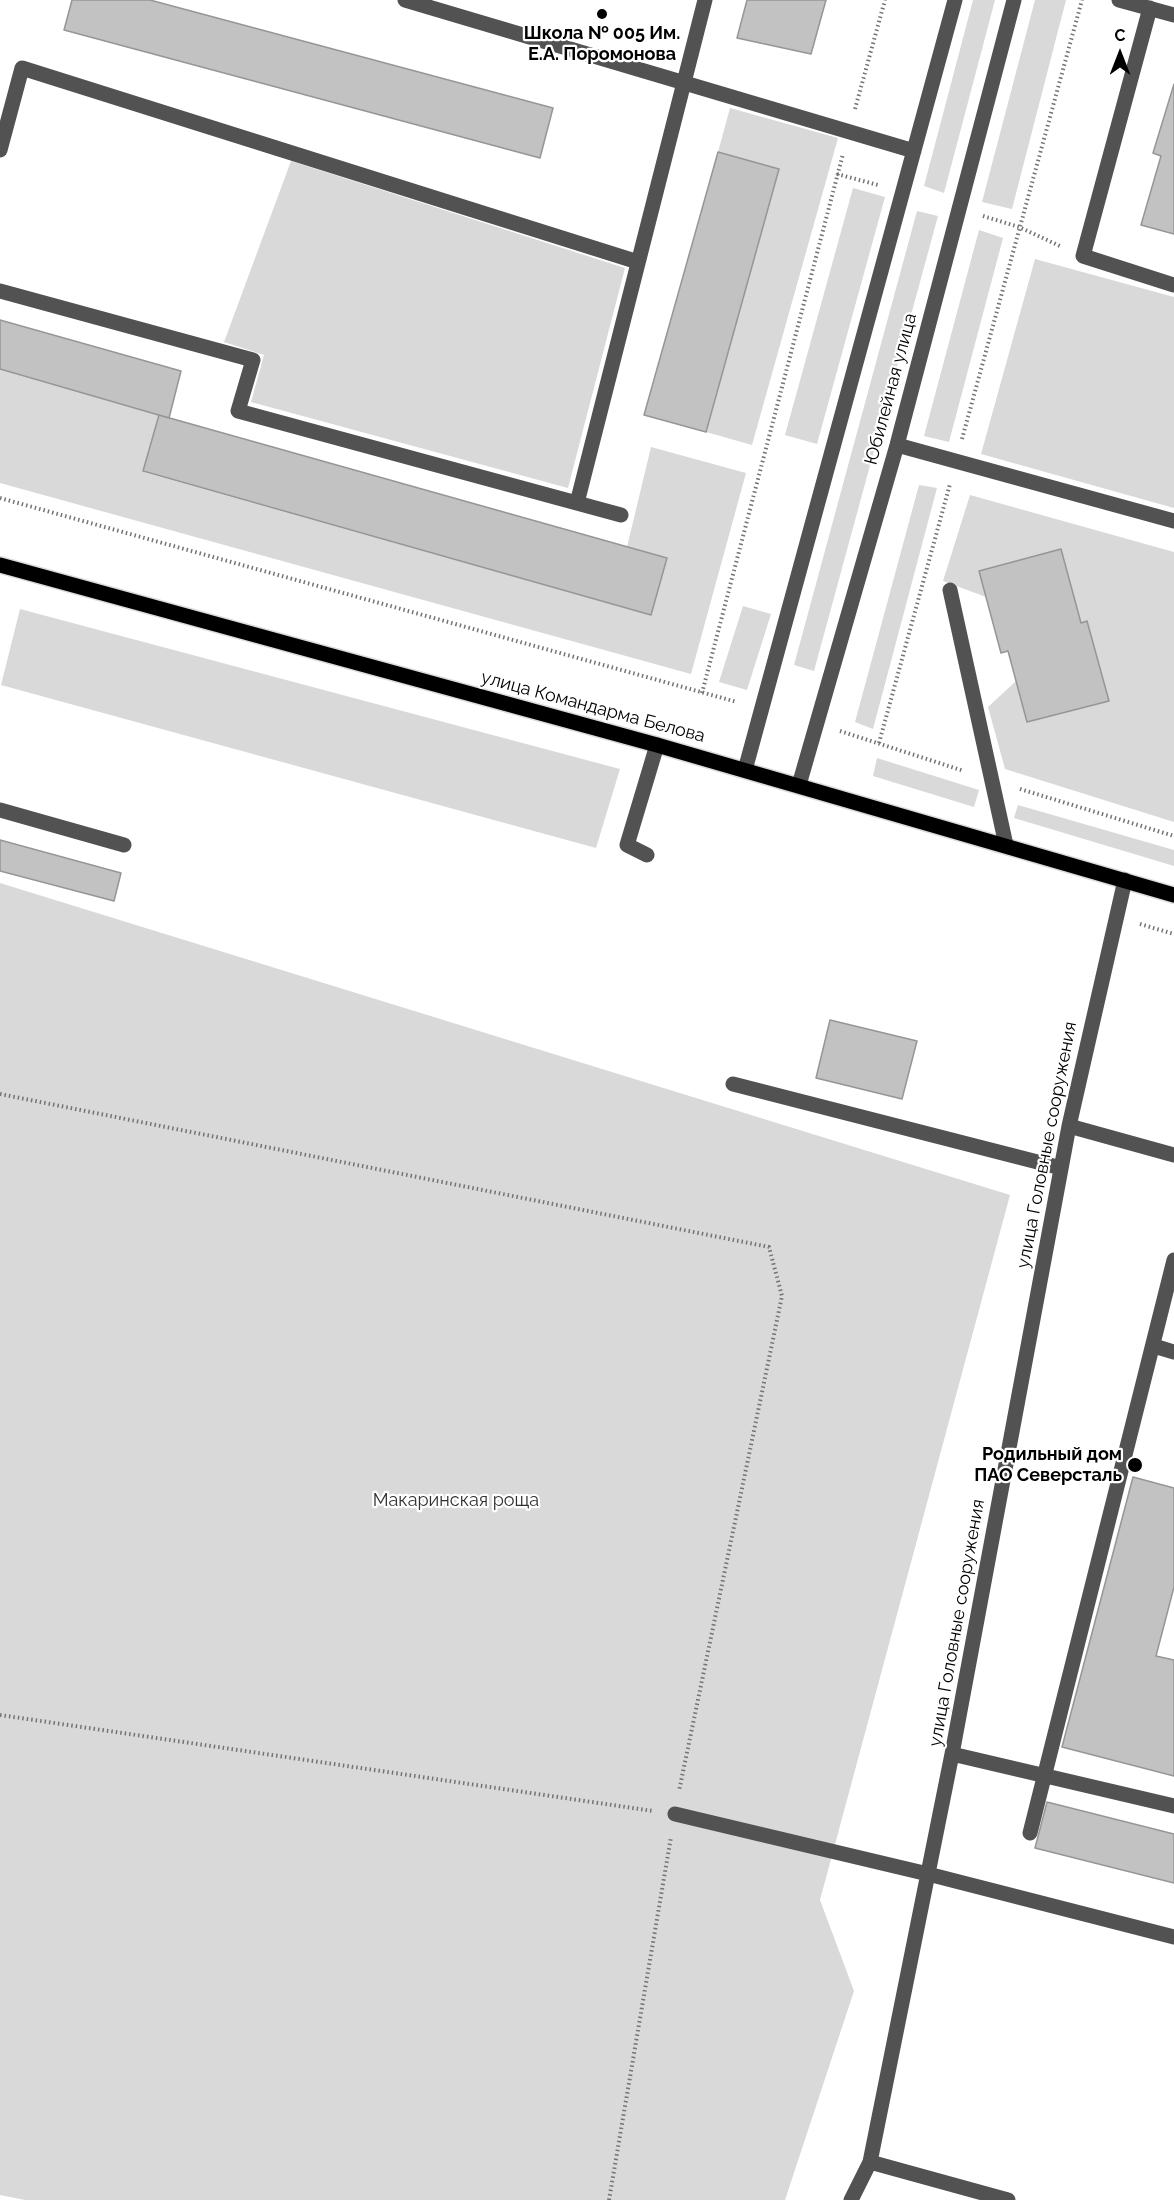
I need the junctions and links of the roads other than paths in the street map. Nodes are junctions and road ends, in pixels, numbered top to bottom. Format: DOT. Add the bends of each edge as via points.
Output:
graph roads {
  1 [pos="705,0"];
  2 [pos="955,0"];
  3 [pos="1014,0"];
  4 [pos="1119,0"];
  5 [pos="412,1"];
  6 [pos="1150,8"];
  7 [pos="1174,15"];
  8 [pos="683,82"];
  9 [pos="0,150"];
  10 [pos="914,151"];
  11 [pos="638,262"];
  12 [pos="1174,285"];
  13 [pos="0,291"];
  14 [pos="897,445"];
  15 [pos="577,503"];
  16 [pos="621,515"];
  17 [pos="1174,521"];
  18 [pos="0,565"];
  19 [pos="950,590"];
  20 [pos="657,745"];
  21 [pos="745,770"];
  22 [pos="800,785"];
  23 [pos="0,810"];
  24 [pos="124,844"];
  25 [pos="1006,845"];
  26 [pos="647,855"];
  27 [pos="1125,880"];
  28 [pos="1174,895"];
  29 [pos="733,1084"];
  30 [pos="1069,1126"];
  31 [pos="1174,1155"];
  32 [pos="1061,1168"];
  33 [pos="1174,1260"];
  34 [pos="1154,1346"];
  35 [pos="1174,1352"];
  36 [pos="952,1754"];
  37 [pos="1044,1775"];
  38 [pos="1174,1806"];
  39 [pos="675,1814"];
  40 [pos="1030,1833"];
  41 [pos="928,1874"];
  42 [pos="1174,1937"];
  43 [pos="870,2162"];
  44 [pos="851,2200"];
  45 [pos="1008,2200"];
  1 -- 8 [label="street"];
  2 -- 10 [label="street"];
  3 -- 14 [label="street, Юбилейная улица"];
  4 -- 6 [label="street"];
  5 -- 8 [label="street"];
  6 -- 7 [label="street"];
  6 -- 12 [label="street" via="1083,256"];
  8 -- 10 [label="street"];
  8 -- 11 [label="street"];
  9 -- 11 [label="street" via="22,68"];
  10 -- 21 [label="street"];
  11 -- 15 [label="street"];
  13 -- 15 [label="street" via="253,360 238,411"];
  14 -- 17 [label="street"];
  14 -- 22 [label="street, Юбилейная улица"];
  15 -- 16 [label="street"];
  18 -- 20 [label="main road, улица Командарма Белова"];
  19 -- 25 [label="street"];
  20 -- 21 [label="main road, улица Командарма Белова"];
  20 -- 26 [label="street" via="627,845"];
  21 -- 22 [label="main road, улица Командарма Белова"];
  22 -- 25 [label="main road, улица Командарма Белова"];
  23 -- 24 [label="street"];
  25 -- 27 [label="main road, улица Командарма Белова"];
  27 -- 28 [label="main road, улица Командарма Белова"];
  27 -- 30 [label="street, улица Головные сооружения"];
  29 -- 32 [label="street"];
  30 -- 31 [label="street"];
  30 -- 32 [label="street, улица Головные сооружения"];
  32 -- 36 [label="street, улица Головные сооружения"];
  33 -- 34 [label="street"];
  34 -- 35 [label="street"];
  34 -- 37 [label="street"];
  36 -- 37 [label="street"];
  36 -- 41 [label="street, улица Головные сооружения"];
  37 -- 38 [label="street"];
  37 -- 40 [label="street"];
  39 -- 41 [label="street"];
  41 -- 42 [label="street"];
  41 -- 43 [label="street, улица Головные сооружения"];
  43 -- 44 [label="street"];
  43 -- 45 [label="street"];
}
